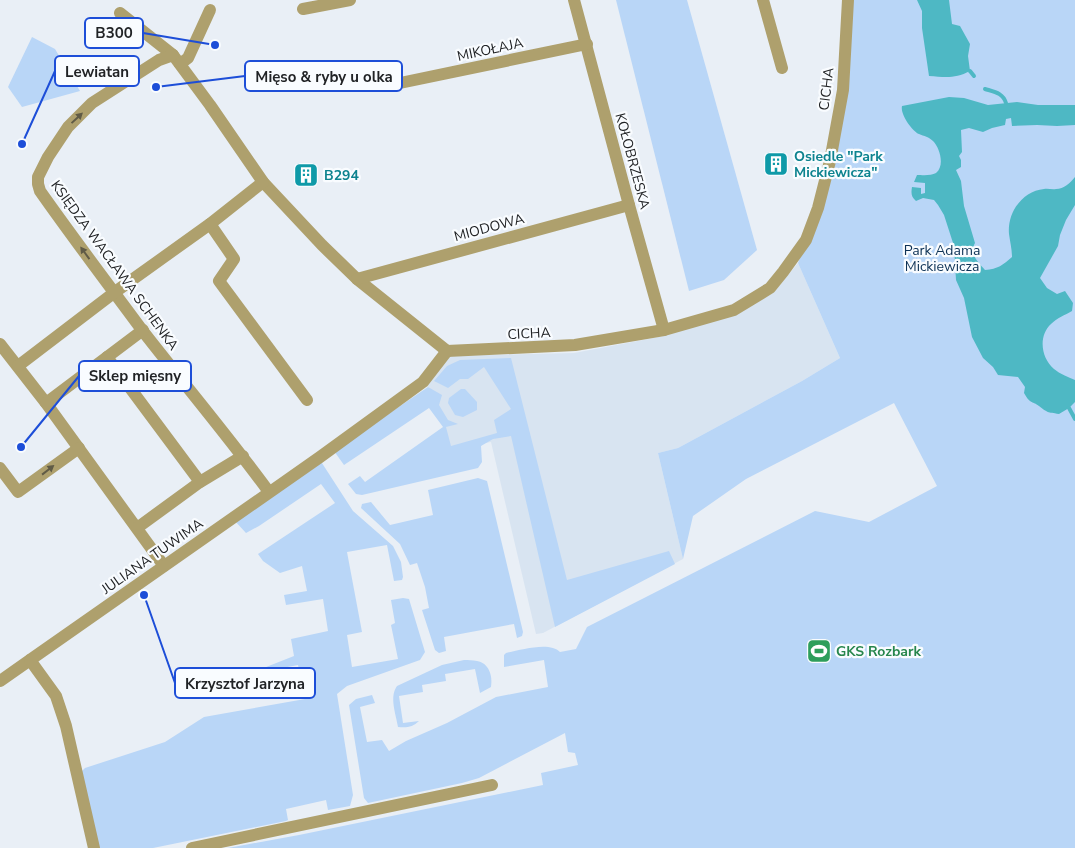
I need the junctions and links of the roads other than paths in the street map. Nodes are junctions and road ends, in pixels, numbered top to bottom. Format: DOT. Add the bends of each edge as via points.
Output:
graph roads {
  1 [pos="350,0"];
  2 [pos="574,0"];
  3 [pos="763,0"];
  4 [pos="848,0"];
  5 [pos="303,9"];
  6 [pos="210,10"];
  7 [pos="120,13"];
  8 [pos="587,44"];
  9 [pos="176,60"];
  10 [pos="782,68"];
  11 [pos="400,83"];
  12 [pos="263,182"];
  13 [pos="629,205"];
  14 [pos="210,224"];
  15 [pos="357,279"];
  16 [pos="115,292"];
  17 [pos="143,330"];
  18 [pos="664,330"];
  19 [pos="0,344"];
  20 [pos="448,351"];
  21 [pos="107,357"];
  22 [pos="18,366"];
  23 [pos="307,400"];
  24 [pos="46,403"];
  25 [pos="78,448"];
  26 [pos="243,456"];
  27 [pos="0,468"];
  28 [pos="200,482"];
  29 [pos="269,492"];
  30 [pos="136,528"];
  31 [pos="164,566"];
  32 [pos="30,660"];
  33 [pos="0,681"];
  34 [pos="492,785"];
  35 [pos="94,848"];
  36 [pos="192,848"];
  1 -- 5 [label="street"];
  2 -- 8 [label="street, KOŁOBRZESKA"];
  3 -- 10 [label="street"];
  4 -- 18 [label="street, CICHA" via="843,90 830,161 806,240 770,288 756,297 734,310"];
  6 -- 9 [label="street, KSIĘDZA WACŁAWA SCHENKA" via="188,58"];
  7 -- 9 [label="street"];
  8 -- 11 [label="street, MIKOŁAJA"];
  8 -- 13 [label="street, KOŁOBRZESKA"];
  9 -- 12 [label="street"];
  16 -- 9 [label="street, KSIĘDZA WACŁAWA SCHENKA, one-way" via="40,191 38,177 68,126 92,103 159,60"];
  12 -- 14 [label="street"];
  12 -- 15 [label="street"];
  13 -- 15 [label="street, MIODOWA"];
  13 -- 18 [label="street, KOŁOBRZESKA"];
  14 -- 16 [label="street"];
  14 -- 23 [label="street" via="234,259 219,281"];
  15 -- 20 [label="street"];
  16 -- 17 [label="street, KSIĘDZA WACŁAWA SCHENKA"];
  16 -- 22 [label="street"];
  17 -- 21 [label="street"];
  17 -- 26 [label="street, KSIĘDZA WACŁAWA SCHENKA"];
  18 -- 20 [label="street, CICHA" via="575,346"];
  19 -- 22 [label="street"];
  20 -- 29 [label="street, JULIANA TUWIMA" via="423,382"];
  21 -- 24 [label="street"];
  21 -- 28 [label="street"];
  22 -- 24 [label="street"];
  24 -- 25 [label="street"];
  27 -- 25 [label="street, one-way" via="18,492"];
  25 -- 30 [label="street"];
  26 -- 28 [label="street"];
  26 -- 29 [label="street, KSIĘDZA WACŁAWA SCHENKA"];
  28 -- 30 [label="street"];
  29 -- 31 [label="street, JULIANA TUWIMA"];
  30 -- 31 [label="street"];
  31 -- 32 [label="street, JULIANA TUWIMA"];
  32 -- 33 [label="street, JULIANA TUWIMA"];
  32 -- 35 [label="street" via="56,696"];
  34 -- 36 [label="street"];
}
